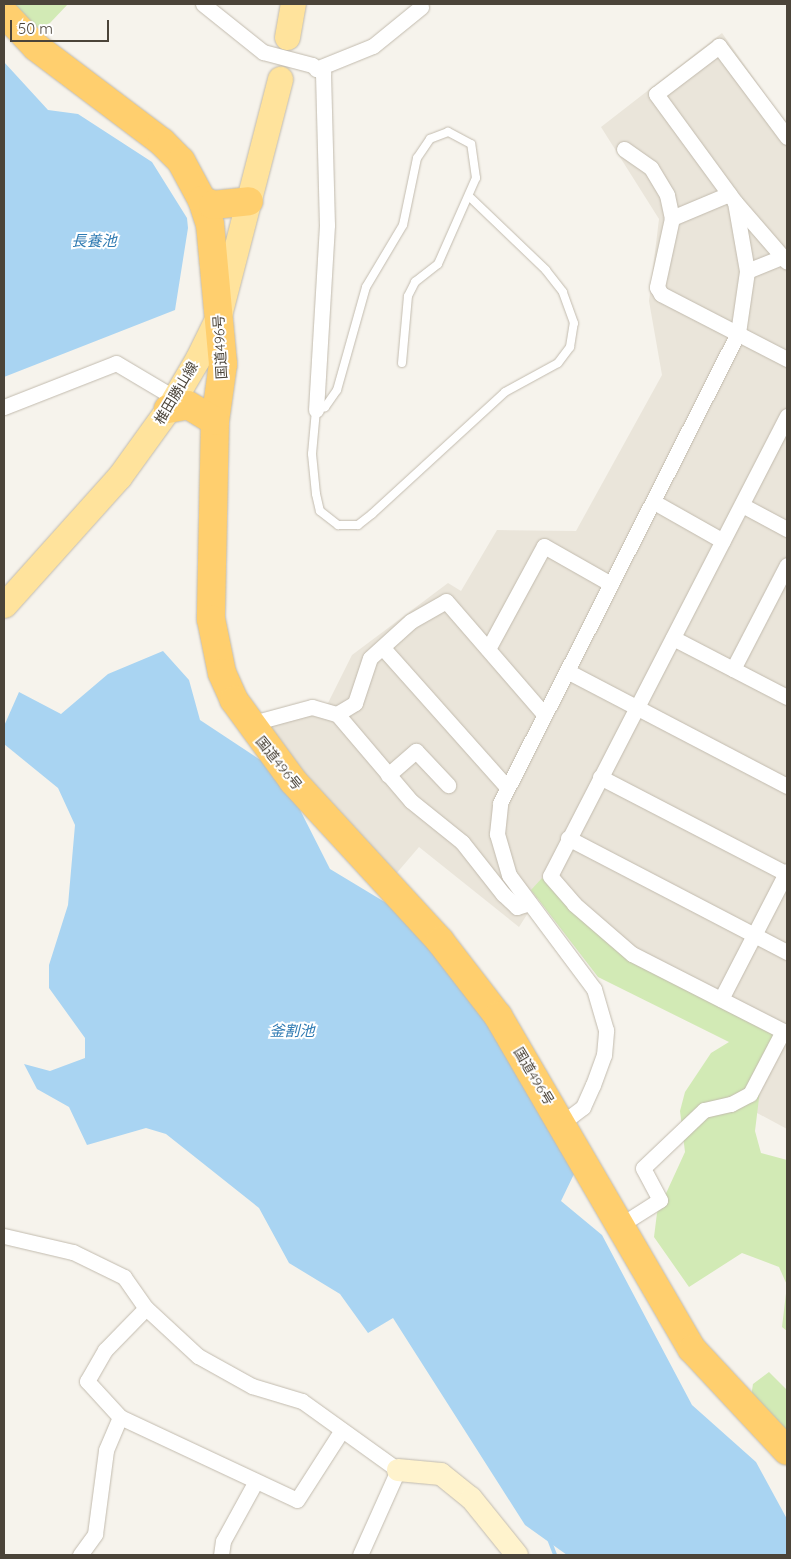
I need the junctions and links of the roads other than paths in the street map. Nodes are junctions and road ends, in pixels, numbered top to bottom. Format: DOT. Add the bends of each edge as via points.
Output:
graph roads {
  1 [pos="203,4"];
  2 [pos="293,4"];
  3 [pos="421,6"];
  4 [pos="4,13"];
  5 [pos="287,38"];
  6 [pos="316,69"];
  7 [pos="280,79"];
  8 [pos="787,138"];
  9 [pos="624,148"];
  10 [pos="471,198"];
  11 [pos="732,198"];
  12 [pos="202,200"];
  13 [pos="249,201"];
  14 [pos="672,218"];
  15 [pos="784,260"];
  16 [pos="747,271"];
  17 [pos="219,315"];
  18 [pos="738,334"];
  19 [pos="787,359"];
  20 [pos="402,363"];
  21 [pos="172,404"];
  22 [pos="4,407"];
  23 [pos="316,410"];
  24 [pos="787,416"];
  25 [pos="215,421"];
  26 [pos="654,502"];
  27 [pos="742,505"];
  28 [pos="787,529"];
  29 [pos="723,541"];
  30 [pos="787,565"];
  31 [pos="611,584"];
  32 [pos="4,605"];
  33 [pos="673,638"];
  34 [pos="383,648"];
  35 [pos="488,649"];
  36 [pos="733,669"];
  37 [pos="567,671"];
  38 [pos="787,697"];
  39 [pos="635,707"];
  40 [pos="337,714"];
  41 [pos="544,714"];
  42 [pos="249,724"];
  43 [pos="388,775"];
  44 [pos="600,776"];
  45 [pos="448,785"];
  46 [pos="506,786"];
  47 [pos="787,786"];
  48 [pos="568,838"];
  49 [pos="787,873"];
  50 [pos="529,903"];
  51 [pos="754,935"];
  52 [pos="787,952"];
  53 [pos="721,999"];
  54 [pos="785,1032"];
  55 [pos="562,1123"];
  56 [pos="622,1224"];
  57 [pos="4,1236"];
  58 [pos="146,1308"];
  59 [pos="120,1417"];
  60 [pos="342,1430"];
  61 [pos="787,1451"];
  62 [pos="398,1470"];
  63 [pos="256,1481"];
  64 [pos="80,1555"];
  65 [pos="221,1555"];
  66 [pos="360,1555"];
  67 [pos="517,1555"];
  1 -- 6 [label="street" via="263,52"];
  2 -- 5 [label="main road"];
  3 -- 6 [label="street" via="373,46"];
  4 -- 12 [label="highway, 国道496号" via="50,58 162,142 181,161"];
  6 -- 23 [label="street" via="323,73 325,94 327,225"];
  7 -- 13 [label="main road, 椎田勝山線"];
  8 -- 11 [label="street" via="719,46 656,94"];
  9 -- 14 [label="street" via="652,168 667,195"];
  10 -- 20 [label="lane" via="438,264 415,282 408,296"];
  10 -- 23 [label="lane" via="476,153 461,137 437,134 417,158 403,225 366,287 337,390 325,407"];
  10 -- 23 [label="lane" via="546,270 563,292 574,323 565,354 505,392 372,514 348,527 328,520 320,511 312,454"];
  11 -- 14 [label="street"];
  11 -- 15 [label="street"];
  11 -- 16 [label="street"];
  12 -- 13 [label="highway" via="212,205"];
  12 -- 17 [label="highway, 国道496号" via="210,224"];
  13 -- 17 [label="main road, 椎田勝山線"];
  14 -- 18 [label="street" via="658,272 661,294"];
  15 -- 16 [label="street"];
  16 -- 18 [label="street"];
  17 -- 21 [label="main road, 椎田勝山線"];
  17 -- 25 [label="highway, 国道496号" via="223,364"];
  18 -- 19 [label="street"];
  18 -- 26 [label="street"];
  21 -- 22 [label="street" via="116,364"];
  21 -- 25 [label="highway" via="188,405"];
  21 -- 32 [label="main road, 椎田勝山線" via="88,514"];
  24 -- 27 [label="street"];
  25 -- 42 [label="highway, 国道496号" via="211,619 222,673"];
  26 -- 29 [label="street"];
  26 -- 31 [label="street"];
  27 -- 28 [label="street"];
  27 -- 29 [label="street"];
  29 -- 33 [label="street"];
  30 -- 36 [label="street"];
  31 -- 35 [label="street" via="544,546"];
  31 -- 37 [label="street"];
  33 -- 36 [label="street"];
  33 -- 39 [label="street"];
  34 -- 35 [label="street" via="411,621 446,601"];
  34 -- 40 [label="street" via="370,658 355,703"];
  34 -- 46 [label="street"];
  35 -- 41 [label="street"];
  36 -- 38 [label="street"];
  37 -- 39 [label="street"];
  37 -- 41 [label="street"];
  39 -- 44 [label="street"];
  39 -- 47 [label="street"];
  40 -- 42 [label="street" via="312,707"];
  40 -- 43 [label="street"];
  41 -- 46 [label="street"];
  42 -- 55 [label="highway, 国道496号" via="293,781 440,941 498,1016"];
  43 -- 45 [label="street" via="416,750"];
  43 -- 50 [label="street" via="412,801 462,842 517,907"];
  44 -- 48 [label="street"];
  44 -- 49 [label="street"];
  46 -- 50 [label="street" via="498,819 500,850 509,875"];
  48 -- 51 [label="street"];
  48 -- 53 [label="street" via="550,876 574,904 632,954"];
  49 -- 51 [label="street"];
  50 -- 55 [label="street" via="594,989 606,1030 604,1055 583,1107"];
  51 -- 52 [label="street"];
  51 -- 53 [label="street"];
  53 -- 54 [label="street"];
  54 -- 56 [label="street" via="750,1094 731,1104 704,1110 643,1168 660,1200"];
  55 -- 56 [label="highway, 国道496号"];
  56 -- 61 [label="highway, 国道496号" via="692,1349"];
  57 -- 58 [label="street" via="72,1252 101,1264 124,1277"];
  58 -- 59 [label="street" via="104,1350 87,1381"];
  58 -- 60 [label="street" via="198,1356 225,1373 302,1401"];
  59 -- 63 [label="street"];
  59 -- 64 [label="street" via="106,1450 95,1534"];
  60 -- 62 [label="street"];
  60 -- 63 [label="street" via="297,1500"];
  62 -- 66 [label="street"];
  62 -- 67 [label="street" via="441,1474 471,1498"];
  63 -- 65 [label="street" via="223,1541"];
}
